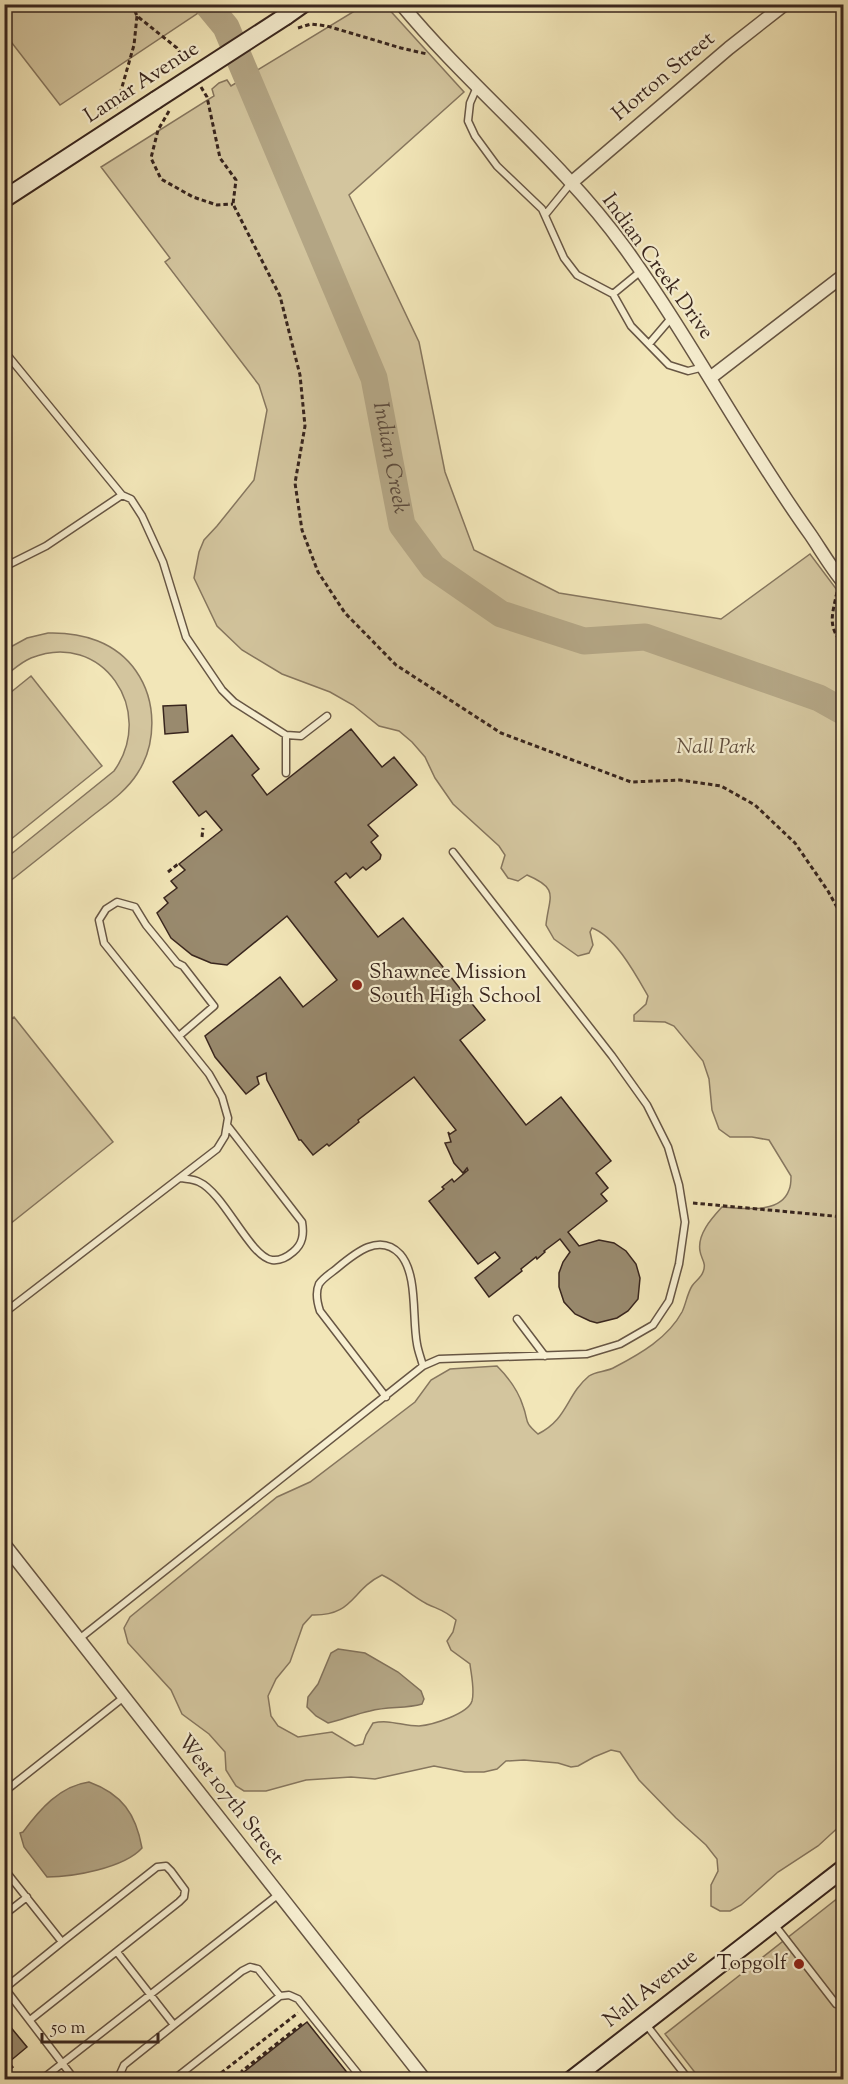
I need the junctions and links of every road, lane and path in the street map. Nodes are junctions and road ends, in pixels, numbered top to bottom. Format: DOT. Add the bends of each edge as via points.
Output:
graph roads {
  1 [pos="132,4"];
  2 [pos="303,4"];
  3 [pos="401,4"];
  4 [pos="785,4"];
  5 [pos="137,16"];
  6 [pos="291,22"];
  7 [pos="441,49"];
  8 [pos="189,67"];
  9 [pos="477,86"];
  10 [pos="201,87"];
  11 [pos="163,104"];
  12 [pos="111,130"];
  13 [pos="571,183"];
  14 [pos="4,199"];
  15 [pos="233,204"];
  16 [pos="545,215"];
  17 [pos="641,271"];
  18 [pos="843,275"];
  19 [pos="613,294"];
  20 [pos="673,317"];
  21 [pos="649,344"];
  22 [pos="4,351"];
  23 [pos="704,367"];
  24 [pos="710,378"];
  25 [pos="122,495"];
  26 [pos="4,567"];
  27 [pos="842,579"];
  28 [pos="843,646"];
  29 [pos="327,716"];
  30 [pos="286,735"];
  31 [pos="286,773"];
  32 [pos="203,828"];
  33 [pos="202,837"];
  34 [pos="453,852"];
  35 [pos="178,864"];
  36 [pos="168,872"];
  37 [pos="843,920"];
  38 [pos="179,1036"];
  39 [pos="227,1125"];
  40 [pos="181,1178"];
  41 [pos="681,1202"];
  42 [pos="843,1217"];
  43 [pos="4,1313"];
  44 [pos="517,1319"];
  45 [pos="545,1356"];
  46 [pos="423,1366"];
  47 [pos="386,1397"];
  48 [pos="4,1544"];
  49 [pos="79,1640"];
  50 [pos="124,1697"];
  51 [pos="4,1792"];
  52 [pos="843,1868"];
  53 [pos="4,1869"];
  54 [pos="279,1894"];
  55 [pos="27,1898"];
  56 [pos="4,1915"];
  57 [pos="773,1923"];
  58 [pos="62,1942"];
  59 [pos="117,1952"];
  60 [pos="5,1988"];
  61 [pos="150,1994"];
  62 [pos="280,1996"];
  63 [pos="843,1998"];
  64 [pos="300,2011"];
  65 [pos="30,2020"];
  66 [pos="307,2020"];
  67 [pos="645,2022"];
  68 [pos="174,2025"];
  69 [pos="63,2063"];
  70 [pos="221,2073"];
  71 [pos="41,2079"];
  72 [pos="75,2079"];
  73 [pos="123,2079"];
  74 [pos="173,2079"];
  75 [pos="248,2079"];
  76 [pos="363,2079"];
  77 [pos="425,2079"];
  78 [pos="571,2079"];
  79 [pos="689,2079"];
  1 -- 5 [label="path"];
  2 -- 6 [label="street, Lamar Avenue"];
  3 -- 7 [label="street, Indian Creek Drive"];
  4 -- 13 [label="street, Horton Street"];
  5 -- 8 [label="path" via="177,48"];
  5 -- 12 [label="path" via="134,45"];
  6 -- 7 [label="path" via="327,26 429,54"];
  6 -- 11 [label="street, Lamar Avenue, bridge"];
  7 -- 9 [label="street, Indian Creek Drive"];
  9 -- 13 [label="street, Indian Creek Drive"];
  9 -- 16 [label="lane" via="468,121 475,136 496,166"];
  10 -- 15 [label="path" via="207,97 220,158 236,180"];
  11 -- 12 [label="street, Lamar Avenue"];
  11 -- 15 [label="path" via="151,158 161,179 193,197 217,205"];
  12 -- 14 [label="street, Lamar Avenue"];
  13 -- 16 [label="lane"];
  13 -- 17 [label="street, Indian Creek Drive"];
  15 -- 37 [label="path" via="269,272 288,321 300,375 305,426 295,483 302,530 318,572 345,613 396,665 501,733 631,782 680,780 721,786 755,805 795,843"];
  16 -- 19 [label="lane" via="564,258 578,275"];
  17 -- 19 [label="lane"];
  17 -- 20 [label="street, Indian Creek Drive"];
  18 -- 24 [label="street"];
  19 -- 21 [label="lane" via="631,326"];
  20 -- 21 [label="lane"];
  20 -- 23 [label="street, Indian Creek Drive"];
  21 -- 23 [label="lane" via="679,370"];
  22 -- 25 [label="lane"];
  23 -- 24 [label="street, Indian Creek Drive"];
  24 -- 27 [label="street, Indian Creek Drive" via="758,458"];
  25 -- 26 [label="lane" via="46,546"];
  25 -- 30 [label="lane" via="131,499 142,516 163,562 186,637 222,690"];
  27 -- 28 [label="path" via="832,617 834,634"];
  29 -- 30 [label="lane" via="301,736"];
  30 -- 31 [label="lane"];
  32 -- 33 [label="path"];
  34 -- 41 [label="lane" via="647,1104 668,1147"];
  35 -- 36 [label="path"];
  38 -- 38 [label="lane" via="214,1006 135,907 117,902 99,920 104,943"];
  38 -- 39 [label="lane" via="218,1089"];
  39 -- 40 [label="lane" via="217,1149"];
  39 -- 40 [label="lane" via="302,1222 304,1234 296,1249 283,1259 270,1260 259,1252 216,1196 200,1182"];
  40 -- 43 [label="lane"];
  41 -- 42 [label="path"];
  41 -- 45 [label="lane" via="685,1222 679,1264 669,1301 653,1325 620,1344 588,1354"];
  44 -- 45 [label="lane"];
  45 -- 46 [label="lane" via="439,1359"];
  46 -- 47 [label="lane"];
  46 -- 47 [label="lane" via="408,1268 392,1247 365,1247 321,1280 317,1303"];
  47 -- 49 [label="lane"];
  48 -- 49 [label="street, West 107th Street"];
  49 -- 50 [label="street, West 107th Street"];
  50 -- 51 [label="lane"];
  50 -- 54 [label="street, West 107th Street"];
  52 -- 57 [label="street, Nall Avenue"];
  53 -- 55 [label="lane"];
  54 -- 61 [label="lane"];
  54 -- 77 [label="street, West 107th Street"];
  55 -- 56 [label="lane"];
  55 -- 58 [label="lane"];
  57 -- 63 [label="lane" via="836,2004"];
  57 -- 67 [label="street, Nall Avenue"];
  58 -- 59 [label="lane" via="158,1867 166,1866 185,1890 184,1897"];
  58 -- 60 [label="lane"];
  59 -- 61 [label="lane"];
  59 -- 65 [label="lane"];
  60 -- 65 [label="lane"];
  61 -- 68 [label="lane"];
  61 -- 69 [label="lane"];
  62 -- 68 [label="lane" via="258,1969 250,1967"];
  62 -- 74 [label="lane"];
  62 -- 76 [label="lane" via="297,1999"];
  64 -- 70 [label="path"];
  65 -- 69 [label="lane"];
  66 -- 75 [label="path" via="242,2071"];
  67 -- 78 [label="street, Nall Avenue"];
  67 -- 79 [label="lane"];
  68 -- 73 [label="lane" via="124,2066 120,2073"];
  69 -- 71 [label="lane"];
  69 -- 72 [label="lane"];
}
